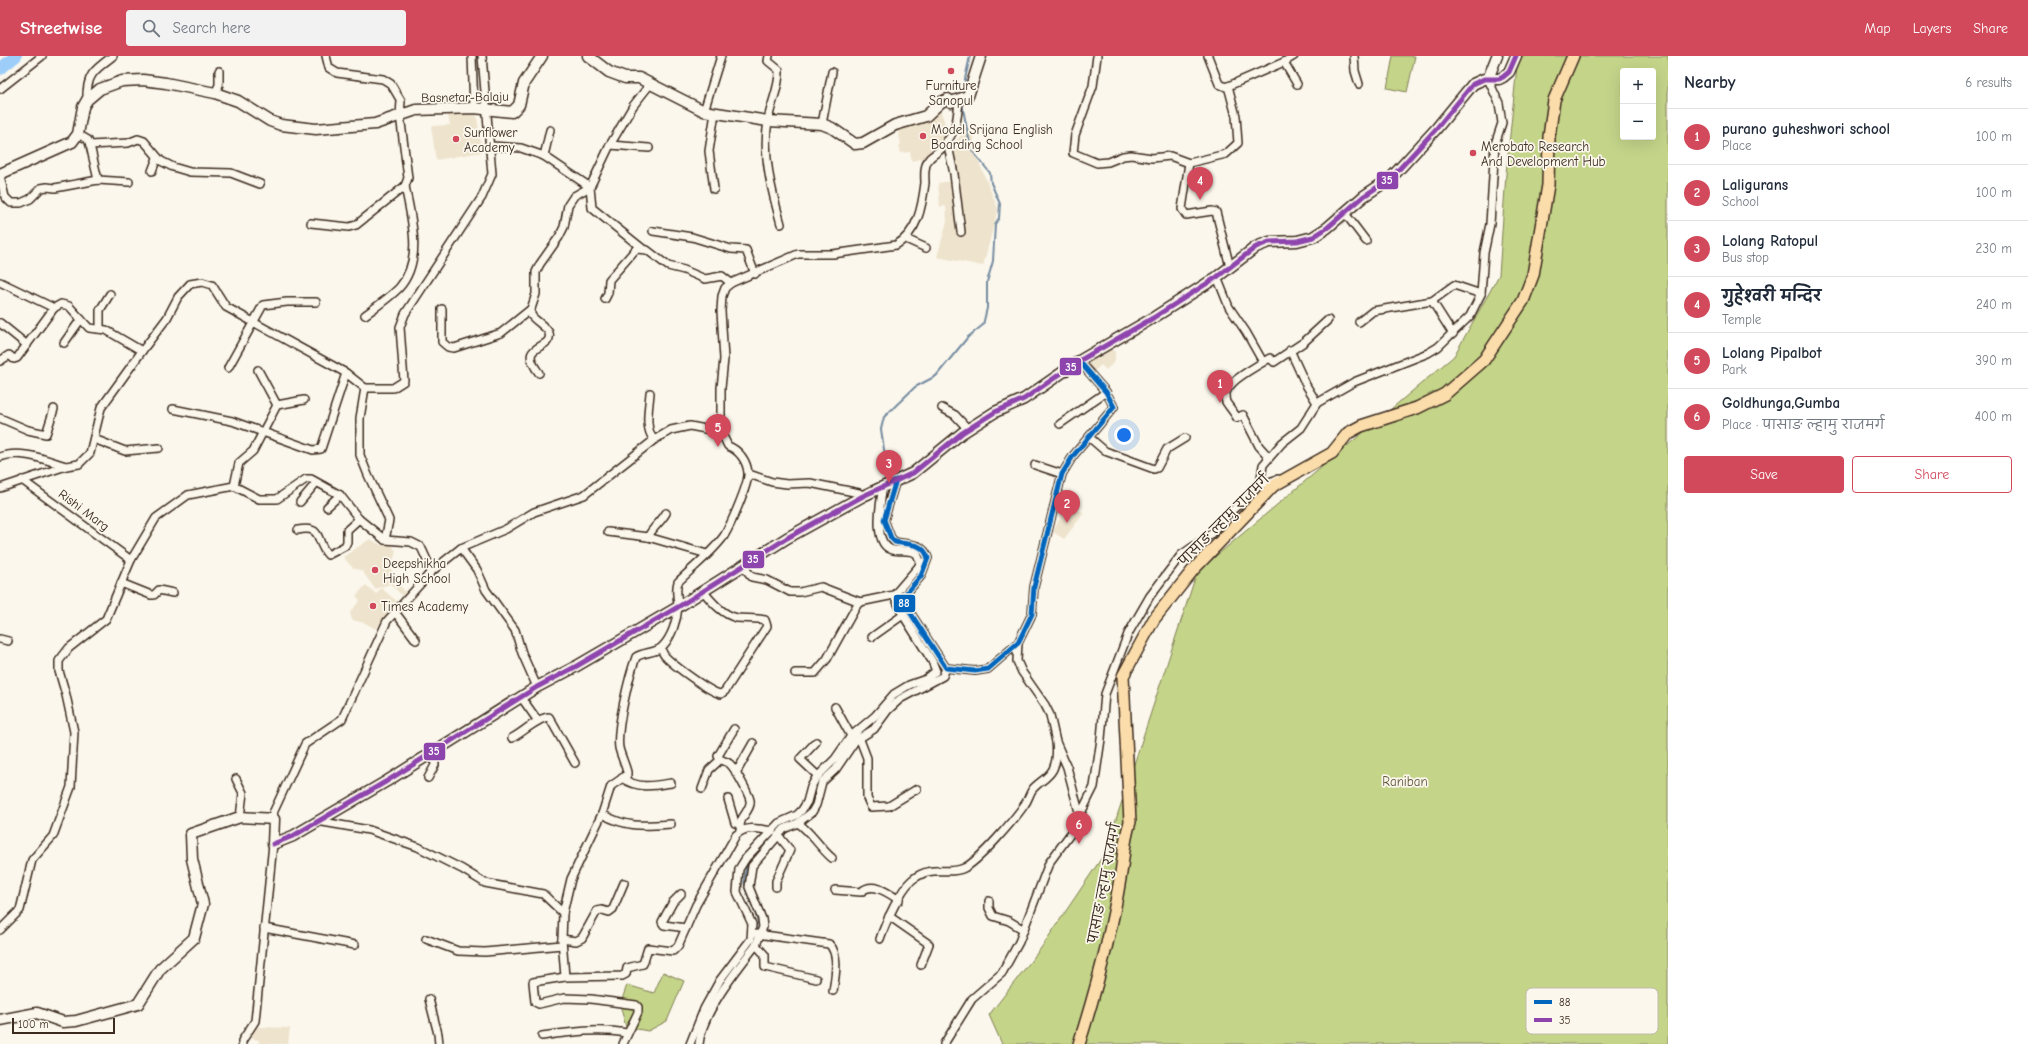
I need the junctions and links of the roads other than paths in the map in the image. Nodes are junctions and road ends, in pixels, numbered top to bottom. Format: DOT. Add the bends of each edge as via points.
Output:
graph roads {
  1 [pos="42,56"];
  2 [pos="113,56"];
  3 [pos="326,56"];
  4 [pos="472,56"];
  5 [pos="482,56"];
  6 [pos="542,56"];
  7 [pos="588,56"];
  8 [pos="721,56"];
  9 [pos="769,56"];
  10 [pos="981,56"];
  11 [pos="1097,56"];
  12 [pos="1208,56"];
  13 [pos="1294,56"];
  14 [pos="1354,56"];
  15 [pos="1498,56"];
  16 [pos="1516,56"];
  17 [pos="1573,56"];
  18 [pos="1284,62"];
  19 [pos="219,71"];
  20 [pos="832,72"];
  21 [pos="1488,79"];
  22 [pos="651,83"];
  23 [pos="1297,84"];
  24 [pos="1359,84"];
  25 [pos="1228,86"];
  26 [pos="0,89"];
  27 [pos="215,94"];
  28 [pos="966,96"];
  29 [pos="87,100"];
  30 [pos="474,108"];
  31 [pos="486,109"];
  32 [pos="704,110"];
  33 [pos="715,113"];
  34 [pos="400,116"];
  35 [pos="768,122"];
  36 [pos="822,124"];
  37 [pos="550,130"];
  38 [pos="78,134"];
  39 [pos="947,141"];
  40 [pos="90,145"];
  41 [pos="610,145"];
  42 [pos="491,146"];
  43 [pos="649,148"];
  44 [pos="544,156"];
  45 [pos="157,158"];
  46 [pos="1189,163"];
  47 [pos="152,171"];
  48 [pos="0,175"];
  49 [pos="98,180"];
  50 [pos="129,182"];
  51 [pos="260,184"];
  52 [pos="405,186"];
  53 [pos="590,187"];
  54 [pos="714,189"];
  55 [pos="1344,212"];
  56 [pos="311,223"];
  57 [pos="781,224"];
  58 [pos="653,231"];
  59 [pos="961,232"];
  60 [pos="906,239"];
  61 [pos="1366,241"];
  62 [pos="926,248"];
  63 [pos="643,249"];
  64 [pos="1230,267"];
  65 [pos="755,274"];
  66 [pos="1217,277"];
  67 [pos="0,282"];
  68 [pos="731,283"];
  69 [pos="110,294"];
  70 [pos="1481,294"];
  71 [pos="605,299"];
  72 [pos="1432,301"];
  73 [pos="316,302"];
  74 [pos="54,308"];
  75 [pos="442,309"];
  76 [pos="531,309"];
  77 [pos="365,315"];
  78 [pos="82,320"];
  79 [pos="1328,320"];
  80 [pos="253,321"];
  81 [pos="0,322"];
  82 [pos="1359,322"];
  83 [pos="100,329"];
  84 [pos="1453,334"];
  85 [pos="64,343"];
  86 [pos="27,344"];
  87 [pos="1290,350"];
  88 [pos="142,351"];
  89 [pos="0,361"];
  90 [pos="1079,362"];
  91 [pos="1262,362"];
  92 [pos="228,368"];
  93 [pos="258,370"];
  94 [pos="346,373"];
  95 [pos="539,373"];
  96 [pos="365,388"];
  97 [pos="650,392"];
  98 [pos="1106,392"];
  99 [pos="304,400"];
  100 [pos="1317,403"];
  101 [pos="277,405"];
  102 [pos="942,408"];
  103 [pos="54,409"];
  104 [pos="173,409"];
  105 [pos="0,418"];
  106 [pos="1060,424"];
  107 [pos="968,429"];
  108 [pos="263,431"];
  109 [pos="721,432"];
  110 [pos="1090,438"];
  111 [pos="1185,438"];
  112 [pos="94,439"];
  113 [pos="654,440"];
  114 [pos="159,448"];
  115 [pos="0,456"];
  116 [pos="1268,456"];
  117 [pos="1035,464"];
  118 [pos="66,466"];
  119 [pos="1303,470"];
  120 [pos="749,474"];
  121 [pos="1062,474"];
  122 [pos="22,480"];
  123 [pos="896,480"];
  124 [pos="316,483"];
  125 [pos="1260,485"];
  126 [pos="234,486"];
  127 [pos="883,486"];
  128 [pos="0,488"];
  129 [pos="340,495"];
  130 [pos="863,496"];
  131 [pos="300,502"];
  132 [pos="327,507"];
  133 [pos="666,513"];
  134 [pos="359,519"];
  135 [pos="298,530"];
  136 [pos="608,532"];
  137 [pos="648,537"];
  138 [pos="385,540"];
  139 [pos="461,548"];
  140 [pos="707,554"];
  141 [pos="130,560"];
  142 [pos="743,566"];
  143 [pos="432,571"];
  144 [pos="121,583"];
  145 [pos="703,591"];
  146 [pos="173,593"];
  147 [pos="894,595"];
  148 [pos="860,602"];
  149 [pos="678,607"];
  150 [pos="395,612"];
  151 [pos="903,616"];
  152 [pos="872,637"];
  153 [pos="416,640"];
  154 [pos="1018,643"];
  155 [pos="661,648"];
  156 [pos="946,668"];
  157 [pos="795,673"];
  158 [pos="537,687"];
  159 [pos="521,697"];
  160 [pos="835,707"];
  161 [pos="538,721"];
  162 [pos="734,728"];
  163 [pos="851,736"];
  164 [pos="859,737"];
  165 [pos="512,738"];
  166 [pos="816,742"];
  167 [pos="1056,742"];
  168 [pos="753,743"];
  169 [pos="434,752"];
  170 [pos="720,760"];
  171 [pos="575,763"];
  172 [pos="736,774"];
  173 [pos="428,778"];
  174 [pos="622,778"];
  175 [pos="236,779"];
  176 [pos="819,779"];
  177 [pos="671,783"];
  178 [pos="702,789"];
  179 [pos="917,789"];
  180 [pos="728,799"];
  181 [pos="602,814"];
  182 [pos="1080,816"];
  183 [pos="240,817"];
  184 [pos="274,819"];
  185 [pos="317,821"];
  186 [pos="798,823"];
  187 [pos="671,824"];
  188 [pos="741,827"];
  189 [pos="773,836"];
  190 [pos="273,844"];
  191 [pos="832,858"];
  192 [pos="624,882"];
  193 [pos="776,887"];
  194 [pos="835,890"];
  195 [pos="681,894"];
  196 [pos="899,900"];
  197 [pos="989,901"];
  198 [pos="564,913"];
  199 [pos="889,916"];
  200 [pos="264,928"];
  201 [pos="686,928"];
  202 [pos="0,930"];
  203 [pos="1024,930"];
  204 [pos="757,934"];
  205 [pos="426,939"];
  206 [pos="880,939"];
  207 [pos="562,942"];
  208 [pos="355,945"];
  209 [pos="756,945"];
  210 [pos="921,965"];
  211 [pos="565,977"];
  212 [pos="816,979"];
  213 [pos="833,991"];
  214 [pos="429,999"];
  215 [pos="0,1020"];
  216 [pos="627,1033"];
  217 [pos="542,1036"];
  218 [pos="947,1043"];
  219 [pos="242,1044"];
  220 [pos="439,1044"];
  221 [pos="622,1044"];
  222 [pos="690,1044"];
  223 [pos="699,1044"];
  224 [pos="1079,1044"];
  1 -- 26 [label="street"];
  2 -- 29 [label="street" via="90,76"];
  3 -- 34 [label="street" via="329,68 338,73 383,79 391,84 401,101"];
  4 -- 30 [label="street"];
  5 -- 31 [label="street"];
  6 -- 31 [label="street, Basnetar-Balaju" via="524,83 519,105 512,112"];
  7 -- 22 [label="street" via="609,72"];
  8 -- 32 [label="street"];
  9 -- 35 [label="street" via="768,61 779,70 780,75"];
  10 -- 28 [label="street"];
  11 -- 46 [label="street" via="1093,86 1075,135 1073,153 1097,163 1131,155 1152,158 1170,156"];
  12 -- 25 [label="street" via="1219,84"];
  13 -- 18 [label="street"];
  14 -- 24 [label="street"];
  15 -- 21 [label="street"];
  16 -- 21 [label="street" via="1506,75 1500,79"];
  17 -- 119 [label="main road, पासाङ ल्हामु राजमर्ग" via="1554,100 1548,137 1548,185 1533,275 1527,294 1508,326 1484,360 1445,394 1418,408 1361,426 1348,433 1332,453"];
  18 -- 23 [label="street"];
  18 -- 25 [label="street"];
  19 -- 27 [label="street" via="219,85"];
  20 -- 36 [label="street"];
  21 -- 55 [label="street" via="1473,84 1400,170"];
  21 -- 70 [label="street" via="1500,103 1502,123 1495,144 1490,224 1484,253"];
  22 -- 32 [label="street"];
  22 -- 41 [label="street" via="633,106"];
  25 -- 46 [label="street" via="1236,116 1238,143 1226,154"];
  27 -- 29 [label="street, Basnetar-Balaju" via="143,80 122,81 100,89"];
  27 -- 34 [label="street, Basnetar-Balaju" via="238,101 270,121 297,127 316,129 375,124"];
  28 -- 36 [label="street" via="951,102 948,99 941,102 926,116 895,124 863,143 855,144 848,141 832,128"];
  28 -- 39 [label="street" via="956,129"];
  29 -- 38 [label="street" via="83,107"];
  30 -- 31 [label="street, Basnetar-Balaju"];
  30 -- 34 [label="street, Basnetar-Balaju" via="416,110"];
  31 -- 42 [label="street"];
  32 -- 33 [label="street"];
  33 -- 35 [label="street"];
  33 -- 54 [label="street" via="709,151"];
  34 -- 52 [label="street" via="408,170"];
  35 -- 36 [label="street"];
  35 -- 57 [label="street" via="768,162"];
  37 -- 44 [label="street"];
  38 -- 40 [label="street" via="88,140"];
  38 -- 48 [label="street" via="68,145"];
  39 -- 59 [label="street"];
  39 -- 60 [label="street" via="942,149 931,156 926,165 923,199 916,223"];
  40 -- 45 [label="street" via="138,139 144,141"];
  40 -- 49 [label="street"];
  41 -- 43 [label="street"];
  41 -- 53 [label="street"];
  42 -- 44 [label="street" via="521,148"];
  42 -- 96 [label="street" via="492,174 482,197 405,314 400,327 404,381 393,388"];
  44 -- 53 [label="street"];
  45 -- 47 [label="street"];
  45 -- 51 [label="street" via="173,167 190,172 231,172"];
  46 -- 64 [label="street" via="1182,210 1186,215 1212,211 1217,213"];
  48 -- 49 [label="street" via="5,197 11,203 21,203 30,199 40,188 55,188"];
  49 -- 50 [label="street"];
  52 -- 56 [label="street" via="356,225 349,227"];
  52 -- 77 [label="street" via="413,228 414,250 408,273 399,287"];
  53 -- 63 [label="street" via="592,208"];
  53 -- 76 [label="street" via="574,196 568,205 559,238 536,272 536,294"];
  55 -- 61 [label="street"];
  55 -- 64 [label="street" via="1327,228 1312,237 1297,241 1270,242 1256,247"];
  58 -- 65 [label="street" via="692,237 731,249 746,250"];
  60 -- 62 [label="street"];
  60 -- 65 [label="street" via="896,245 833,254 798,254"];
  63 -- 68 [label="street" via="668,266 705,279 722,276"];
  63 -- 71 [label="street" via="636,249 609,280"];
  64 -- 66 [label="street"];
  65 -- 68 [label="street"];
  66 -- 90 [label="street"];
  66 -- 91 [label="street" via="1229,307"];
  67 -- 74 [label="street"];
  68 -- 109 [label="street" via="725,288 722,296 724,359"];
  69 -- 83 [label="street" via="100,310"];
  70 -- 72 [label="street" via="1454,285"];
  70 -- 84 [label="street" via="1470,316"];
  72 -- 82 [label="street" via="1373,311"];
  72 -- 84 [label="street"];
  73 -- 80 [label="street" via="263,305"];
  74 -- 78 [label="street" via="61,304 69,306"];
  74 -- 86 [label="street"];
  75 -- 76 [label="street" via="442,342 454,348 501,333"];
  76 -- 95 [label="street" via="531,315 548,331 549,336 530,358 530,362"];
  78 -- 83 [label="street" via="89,328"];
  78 -- 85 [label="street"];
  79 -- 87 [label="street" via="1304,342"];
  80 -- 88 [label="street" via="226,306 212,285 202,282 190,284 178,297 167,318"];
  80 -- 92 [label="street"];
  80 -- 94 [label="street"];
  81 -- 86 [label="street"];
  83 -- 88 [label="street"];
  84 -- 100 [label="street" via="1428,353 1354,382"];
  86 -- 89 [label="street" via="15,359 9,355"];
  87 -- 91 [label="street" via="1274,362 1270,358"];
  87 -- 100 [label="street"];
  88 -- 112 [label="street" via="101,408"];
  90 -- 98 [label="street"];
  90 -- 107 [label="street" via="1024,399 995,412"];
  91 -- 116 [label="street" via="1228,386 1224,394 1226,402 1237,418 1243,416 1259,446"];
  93 -- 101 [label="street"];
  94 -- 96 [label="street"];
  94 -- 108 [label="street" via="321,450 313,450"];
  96 -- 138 [label="street" via="360,418 360,454 389,520"];
  97 -- 113 [label="street" via="648,427 649,434"];
  98 -- 106 [label="street"];
  98 -- 110 [label="street" via="1114,407"];
  99 -- 101 [label="street"];
  100 -- 116 [label="street" via="1301,428"];
  101 -- 108 [label="street"];
  102 -- 107 [label="street" via="955,415"];
  103 -- 105 [label="street" via="46,434 28,430"];
  104 -- 108 [label="street" via="232,421"];
  107 -- 123 [label="street" via="921,467"];
  108 -- 126 [label="street" via="253,451 239,463"];
  109 -- 113 [label="street" via="690,426 680,427"];
  109 -- 120 [label="street" via="728,446 737,449"];
  110 -- 111 [label="street" via="1105,451 1154,469 1167,449"];
  110 -- 121 [label="street" via="1073,456"];
  112 -- 114 [label="street" via="125,451"];
  112 -- 118 [label="street" via="90,453 79,464"];
  113 -- 139 [label="street" via="584,495 534,512 506,529"];
  115 -- 118 [label="street" via="28,455"];
  116 -- 125 [label="street" via="1263,465"];
  117 -- 121 [label="street"];
  118 -- 122 [label="street"];
  119 -- 125 [label="street"];
  119 -- 224 [label="main road, पासाङ ल्हामु राजमर्ग" via="1273,486 1193,570 1154,619 1123,676 1130,822 1124,840 1120,878 1096,988"];
  120 -- 130 [label="street" via="772,482 810,483"];
  120 -- 140 [label="street" via="734,518 723,537"];
  121 -- 154 [label="street" via="1034,587 1032,614"];
  122 -- 128 [label="street"];
  122 -- 141 [label="street, Rishi Marg"];
  123 -- 127 [label="street"];
  123 -- 156 [label="street" via="884,520 886,525 896,542 920,547 928,558 921,576 903,599"];
  124 -- 126 [label="street" via="306,479 277,499 259,499"];
  124 -- 129 [label="street"];
  124 -- 131 [label="street"];
  125 -- 182 [label="street" via="1227,515 1210,535 1181,555 1150,596 1128,634 1105,694 1094,787"];
  126 -- 141 [label="street" via="188,495 156,518"];
  127 -- 130 [label="street"];
  127 -- 147 [label="street" via="878,516 882,538 892,550 915,552 920,561 911,577"];
  129 -- 132 [label="street"];
  129 -- 134 [label="street"];
  130 -- 142 [label="street" via="787,538"];
  133 -- 137 [label="street" via="652,528"];
  134 -- 135 [label="street" via="347,530 345,546 328,555 317,532 312,529"];
  134 -- 138 [label="street"];
  136 -- 137 [label="street"];
  137 -- 140 [label="street"];
  138 -- 143 [label="street" via="411,542 421,547"];
  139 -- 143 [label="street"];
  139 -- 158 [label="street" via="477,570 486,590 515,630"];
  140 -- 149 [label="street" via="678,582"];
  141 -- 144 [label="street"];
  142 -- 145 [label="street"];
  142 -- 148 [label="street" via="752,577 767,580 790,592 821,586"];
  143 -- 150 [label="street"];
  144 -- 146 [label="street" via="151,595 159,590"];
  144 -- 202 [label="street" via="106,618 69,648 59,660 59,671 74,732 71,787 53,836 32,860 20,910"];
  145 -- 149 [label="street"];
  145 -- 155 [label="street" via="728,614 738,618 757,618 767,623 725,691 718,694 674,665"];
  147 -- 148 [label="street"];
  147 -- 151 [label="street"];
  148 -- 157 [label="street" via="827,659 815,673"];
  149 -- 155 [label="street" via="670,637"];
  149 -- 158 [label="street"];
  150 -- 153 [label="street"];
  150 -- 184 [label="street" via="387,620 342,719 304,744 273,813"];
  151 -- 152 [label="street"];
  151 -- 163 [label="street" via="936,671 926,679 894,694 875,716"];
  154 -- 156 [label="street" via="988,669 975,671"];
  154 -- 167 [label="street" via="1018,661 1022,672 1045,705 1054,725"];
  155 -- 174 [label="street" via="636,657 632,667 619,741 627,772"];
  156 -- 164 [label="street" via="943,676 900,699 874,729"];
  158 -- 159 [label="street"];
  159 -- 161 [label="street"];
  159 -- 169 [label="street"];
  160 -- 163 [label="street"];
  161 -- 165 [label="street"];
  161 -- 171 [label="street" via="546,716 550,719"];
  162 -- 170 [label="street" via="718,756"];
  163 -- 176 [label="street"];
  164 -- 176 [label="street" via="836,769"];
  164 -- 179 [label="street" via="867,758 867,798 871,807 889,806"];
  166 -- 176 [label="street" via="800,759"];
  167 -- 182 [label="street" via="1063,754"];
  167 -- 196 [label="street" via="1056,761 1048,777 1033,789 1026,803 983,853 959,870 929,871 912,881"];
  168 -- 172 [label="street"];
  169 -- 173 [label="street" via="434,765"];
  169 -- 185 [label="street"];
  170 -- 172 [label="street" via="730,764"];
  170 -- 178 [label="street" via="709,770"];
  172 -- 188 [label="street" via="750,799"];
  174 -- 177 [label="street" via="636,785 654,786"];
  174 -- 181 [label="street" via="611,786"];
  175 -- 183 [label="street" via="243,793"];
  176 -- 186 [label="street" via="816,806"];
  176 -- 189 [label="street" via="811,787 802,810 797,815 779,822"];
  180 -- 188 [label="street" via="735,823"];
  181 -- 187 [label="street" via="615,821 632,825"];
  181 -- 198 [label="street" via="571,879"];
  182 -- 203 [label="street" via="1049,863"];
  183 -- 184 [label="street"];
  183 -- 215 [label="street" via="191,834 192,859 203,904 194,938 160,969 138,1004 76,1021 63,1022 37,1013"];
  184 -- 190 [label="street"];
  185 -- 190 [label="street" via="293,836"];
  185 -- 198 [label="street" via="369,830 412,845 485,883 543,894"];
  186 -- 189 [label="street"];
  186 -- 191 [label="street"];
  188 -- 189 [label="street" via="755,828"];
  188 -- 201 [label="street" via="696,905"];
  189 -- 193 [label="street" via="789,847 790,853 779,874"];
  189 -- 204 [label="street" via="752,866 749,883 764,927"];
  189 -- 204 [label="street" via="750,853 739,869 737,892"];
  190 -- 200 [label="street"];
  192 -- 207 [label="street" via="613,909 609,912 597,911 582,938"];
  194 -- 196 [label="street" via="861,892 874,887"];
  195 -- 201 [label="street" via="673,902 662,922 664,925"];
  196 -- 199 [label="street"];
  197 -- 203 [label="street" via="993,916 1009,921"];
  198 -- 207 [label="street"];
  199 -- 206 [label="street"];
  199 -- 210 [label="street" via="929,944"];
  200 -- 208 [label="street"];
  200 -- 219 [label="street" via="255,1021"];
  201 -- 211 [label="street" via="673,951 648,948 643,964 627,968 624,975"];
  203 -- 218 [label="street" via="1002,973 972,999"];
  204 -- 209 [label="street"];
  204 -- 213 [label="street" via="832,946 835,959"];
  204 -- 222 [label="street" via="720,980 704,1009"];
  205 -- 207 [label="street" via="458,951 485,952"];
  207 -- 211 [label="street"];
  209 -- 212 [label="street" via="765,955 765,967 768,969"];
  209 -- 223 [label="street" via="724,988 700,1035"];
  211 -- 216 [label="street" via="533,982 535,1002 539,1004 564,998 636,1005 638,1012"];
  214 -- 220 [label="street"];
  216 -- 217 [label="street" via="579,1032"];
  216 -- 221 [label="street"];
}
